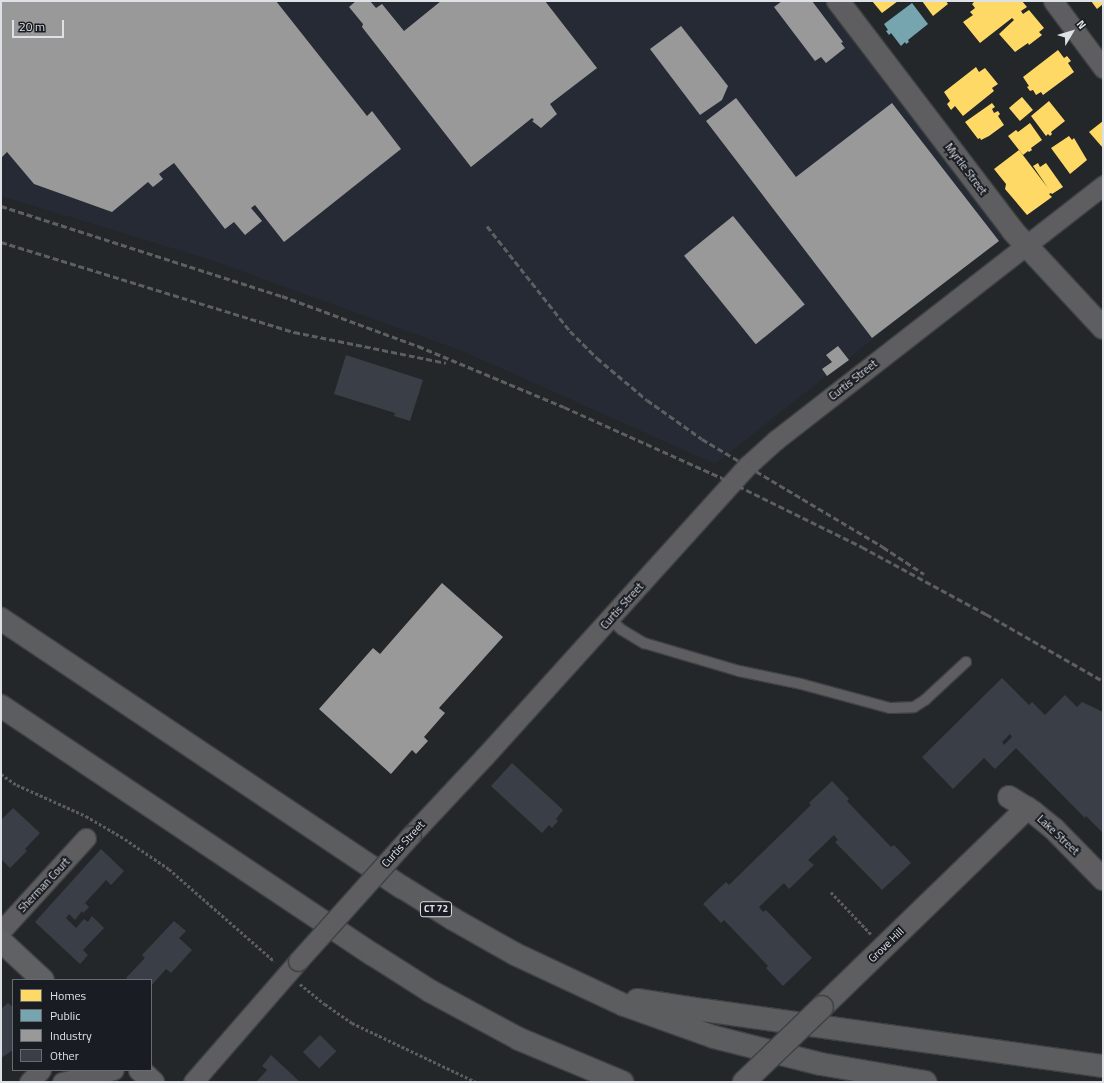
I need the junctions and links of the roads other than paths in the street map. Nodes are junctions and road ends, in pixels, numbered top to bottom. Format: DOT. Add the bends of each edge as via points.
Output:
graph roads {
  1 [pos="838,1"];
  2 [pos="1053,1"];
  3 [pos="1103,68"];
  4 [pos="1103,185"];
  5 [pos="1025,244"];
  6 [pos="1103,328"];
  7 [pos="1,619"];
  8 [pos="610,619"];
  9 [pos="966,662"];
  10 [pos="1,706"];
  11 [pos="1018,803"];
  12 [pos="86,838"];
  13 [pos="1103,879"];
  14 [pos="1,931"];
  15 [pos="1,941"];
  16 [pos="42,979"];
  17 [pos="590,990"];
  18 [pos="1103,1066"];
  19 [pos="40,1071"];
  20 [pos="110,1071"];
  21 [pos="141,1071"];
  22 [pos="29,1082"];
  23 [pos="62,1082"];
  24 [pos="153,1082"];
  25 [pos="193,1082"];
  26 [pos="622,1082"];
  27 [pos="744,1082"];
  28 [pos="925,1082"];
  1 -- 5 [label="street, Myrtle Street"];
  2 -- 3 [label="street"];
  4 -- 5 [label="street, Curtis Street"];
  5 -- 6 [label="street, Myrtle Street"];
  5 -- 8 [label="street, Curtis Street" via="765,450 732,482"];
  7 -- 17 [label="highway, CT 72" via="402,887 500,946"];
  8 -- 9 [label="lane" via="622,630 644,643 739,671 802,684 890,708 914,707 926,700"];
  8 -- 25 [label="street, Curtis Street, bridge" via="411,835"];
  10 -- 26 [label="highway" via="430,991 519,1039"];
  11 -- 13 [label="street, Lake Street" via="1054,829"];
  11 -- 27 [label="street, Grove Hill, bridge" via="822,1007"];
  12 -- 14 [label="street, Sherman Court"];
  15 -- 16 [label="main road"];
  17 -- 18 [label="highway" via="702,1010"];
  17 -- 28 [label="highway, CT 72" via="656,1018 743,1045 821,1064"];
  19 -- 22 [label="street"];
  20 -- 23 [label="street"];
  21 -- 24 [label="main road"];
}
